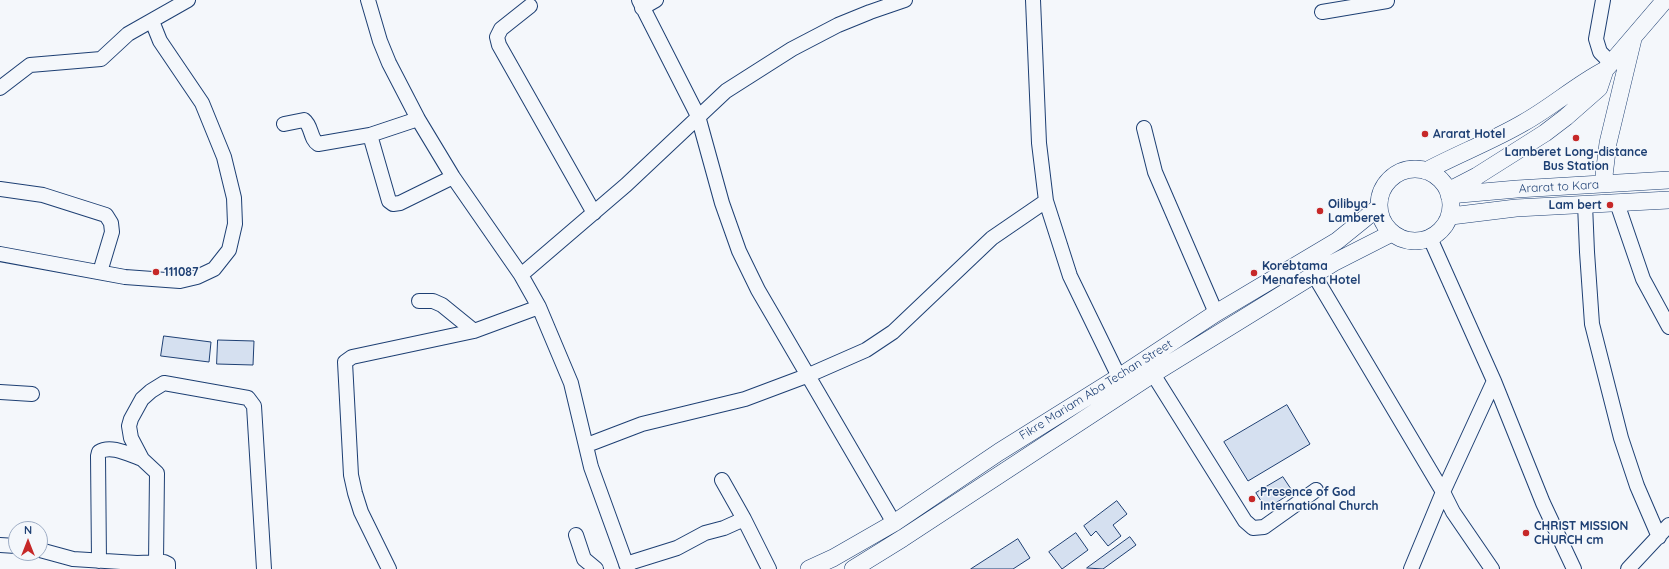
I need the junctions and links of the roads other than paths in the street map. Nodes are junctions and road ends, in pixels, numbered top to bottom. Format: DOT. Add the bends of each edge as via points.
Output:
graph roads {
  1 [pos="188,0"];
  2 [pos="368,0"];
  3 [pos="656,0"];
  4 [pos="905,0"];
  5 [pos="1033,0"];
  6 [pos="1388,0"];
  7 [pos="1603,0"];
  8 [pos="1665,0"];
  9 [pos="640,4"];
  10 [pos="530,6"];
  11 [pos="1322,12"];
  12 [pos="152,21"];
  13 [pos="1635,34"];
  14 [pos="1608,66"];
  15 [pos="0,88"];
  16 [pos="698,116"];
  17 [pos="418,119"];
  18 [pos="284,124"];
  19 [pos="1144,128"];
  20 [pos="370,135"];
  21 [pos="1426,171"];
  22 [pos="453,177"];
  23 [pos="1669,180"];
  24 [pos="1603,184"];
  25 [pos="0,188"];
  26 [pos="1449,193"];
  27 [pos="1669,200"];
  28 [pos="1046,201"];
  29 [pos="1617,203"];
  30 [pos="1585,204"];
  31 [pos="1379,207"];
  32 [pos="594,213"];
  33 [pos="1450,216"];
  34 [pos="1392,233"];
  35 [pos="1430,238"];
  36 [pos="0,254"];
  37 [pos="100,272"];
  38 [pos="1314,275"];
  39 [pos="521,276"];
  40 [pos="419,301"];
  41 [pos="539,307"];
  42 [pos="1216,313"];
  43 [pos="1669,327"];
  44 [pos="474,331"];
  45 [pos="1153,374"];
  46 [pos="809,375"];
  47 [pos="1119,377"];
  48 [pos="1494,381"];
  49 [pos="0,392"];
  50 [pos="32,394"];
  51 [pos="587,445"];
  52 [pos="142,459"];
  53 [pos="722,480"];
  54 [pos="1316,490"];
  55 [pos="1444,492"];
  56 [pos="744,519"];
  57 [pos="894,523"];
  58 [pos="1669,525"];
  59 [pos="576,535"];
  60 [pos="1659,537"];
  61 [pos="48,552"];
  62 [pos="99,561"];
  63 [pos="156,562"];
  64 [pos="1642,563"];
  65 [pos="137,566"];
  66 [pos="627,566"];
  67 [pos="168,569"];
  68 [pos="264,569"];
  69 [pos="389,569"];
  70 [pos="596,569"];
  71 [pos="769,569"];
  72 [pos="809,569"];
  73 [pos="853,569"];
  74 [pos="1411,569"];
  75 [pos="1492,569"];
  76 [pos="1574,569"];
  77 [pos="1628,569"];
  1 -- 12 [label="street"];
  2 -- 17 [label="street" via="389,63"];
  3 -- 9 [label="street"];
  4 -- 16 [label="street" via="844,23 792,49 726,91"];
  5 -- 28 [label="street" via="1039,143"];
  6 -- 11 [label="street"];
  7 -- 14 [label="street" via="1596,39"];
  8 -- 13 [label="main road"];
  9 -- 16 [label="street"];
  10 -- 32 [label="street" via="500,29 498,45"];
  12 -- 15 [label="street" via="128,34 102,59 30,66"];
  12 -- 37 [label="street" via="160,41 202,103 224,157 234,198 235,224 229,250 214,269 197,277 180,281 125,277"];
  13 -- 14 [label="main road"];
  13 -- 24 [label="main road" via="1608,143"];
  14 -- 21 [label="main road" via="1552,106 1506,133"];
  14 -- 26 [label="main road" via="1599,88 1566,117"];
  16 -- 32 [label="street"];
  16 -- 46 [label="street" via="722,203 739,251 758,290"];
  17 -- 20 [label="street"];
  17 -- 22 [label="street"];
  18 -- 20 [label="street" via="304,120 314,142 318,144"];
  19 -- 42 [label="street" via="1155,172"];
  20 -- 22 [label="street" via="389,201 393,204"];
  21 -- 26 [label="main road" via="1437,176"];
  21 -- 31 [label="main road" via="1404,172 1394,177 1386,185"];
  22 -- 39 [label="street"];
  23 -- 24 [label="main road, Ararat to Kara"];
  24 -- 26 [label="main road, Ararat to Kara"];
  25 -- 37 [label="street" via="43,195 106,215 111,223 112,232"];
  26 -- 33 [label="main road"];
  27 -- 29 [label="main road, Ararat to Kara"];
  28 -- 46 [label="street" via="992,238 893,332 866,350"];
  28 -- 47 [label="street" via="1070,276"];
  29 -- 30 [label="main road, Ararat to Kara"];
  29 -- 43 [label="street" via="1643,279"];
  30 -- 33 [label="main road, Ararat to Kara" via="1516,208"];
  30 -- 60 [label="street" via="1592,324 1621,438 1637,486"];
  31 -- 34 [label="main road" via="1381,216"];
  31 -- 42 [label="main road, Fikre Mariam Aba Techan Street" via="1337,241"];
  32 -- 39 [label="street"];
  33 -- 35 [label="main road" via="1440,231"];
  34 -- 35 [label="main road" via="1411,241"];
  34 -- 38 [label="main road, Fikre Mariam Aba Techan Street"];
  35 -- 48 [label="street"];
  36 -- 37 [label="street"];
  38 -- 45 [label="main road, Fikre Mariam Aba Techan Street"];
  38 -- 55 [label="street"];
  39 -- 41 [label="street"];
  40 -- 44 [label="street" via="433,301 442,305"];
  41 -- 44 [label="street"];
  41 -- 51 [label="street" via="571,383"];
  42 -- 47 [label="main road, Fikre Mariam Aba Techan Street"];
  44 -- 69 [label="street" via="352,357 345,362 353,481 361,512"];
  45 -- 54 [label="street" via="1245,521 1253,528 1264,527"];
  45 -- 73 [label="main road, Fikre Mariam Aba Techan Street"];
  46 -- 51 [label="street" via="745,399 642,424"];
  46 -- 57 [label="street"];
  47 -- 57 [label="main road, Fikre Mariam Aba Techan Street" via="999,452"];
  48 -- 55 [label="street"];
  48 -- 76 [label="street" via="1543,503"];
  49 -- 50 [label="street"];
  51 -- 66 [label="street" via="591,467"];
  52 -- 62 [label="street" via="112,449 99,452"];
  52 -- 63 [label="street" via="157,473"];
  52 -- 68 [label="street" via="131,438 129,426 142,399 151,391 164,384 248,398 254,406"];
  53 -- 56 [label="street"];
  55 -- 74 [label="street"];
  55 -- 75 [label="street" via="1453,512"];
  56 -- 66 [label="street"];
  56 -- 71 [label="street"];
  57 -- 72 [label="main road, Fikre Mariam Aba Techan Street"];
  58 -- 60 [label="street"];
  59 -- 70 [label="street" via="584,559"];
  60 -- 64 [label="street"];
  61 -- 62 [label="street" via="73,559"];
  62 -- 65 [label="street"];
  63 -- 65 [label="street"];
  63 -- 67 [label="street" via="168,564"];
  64 -- 77 [label="street"];
}
